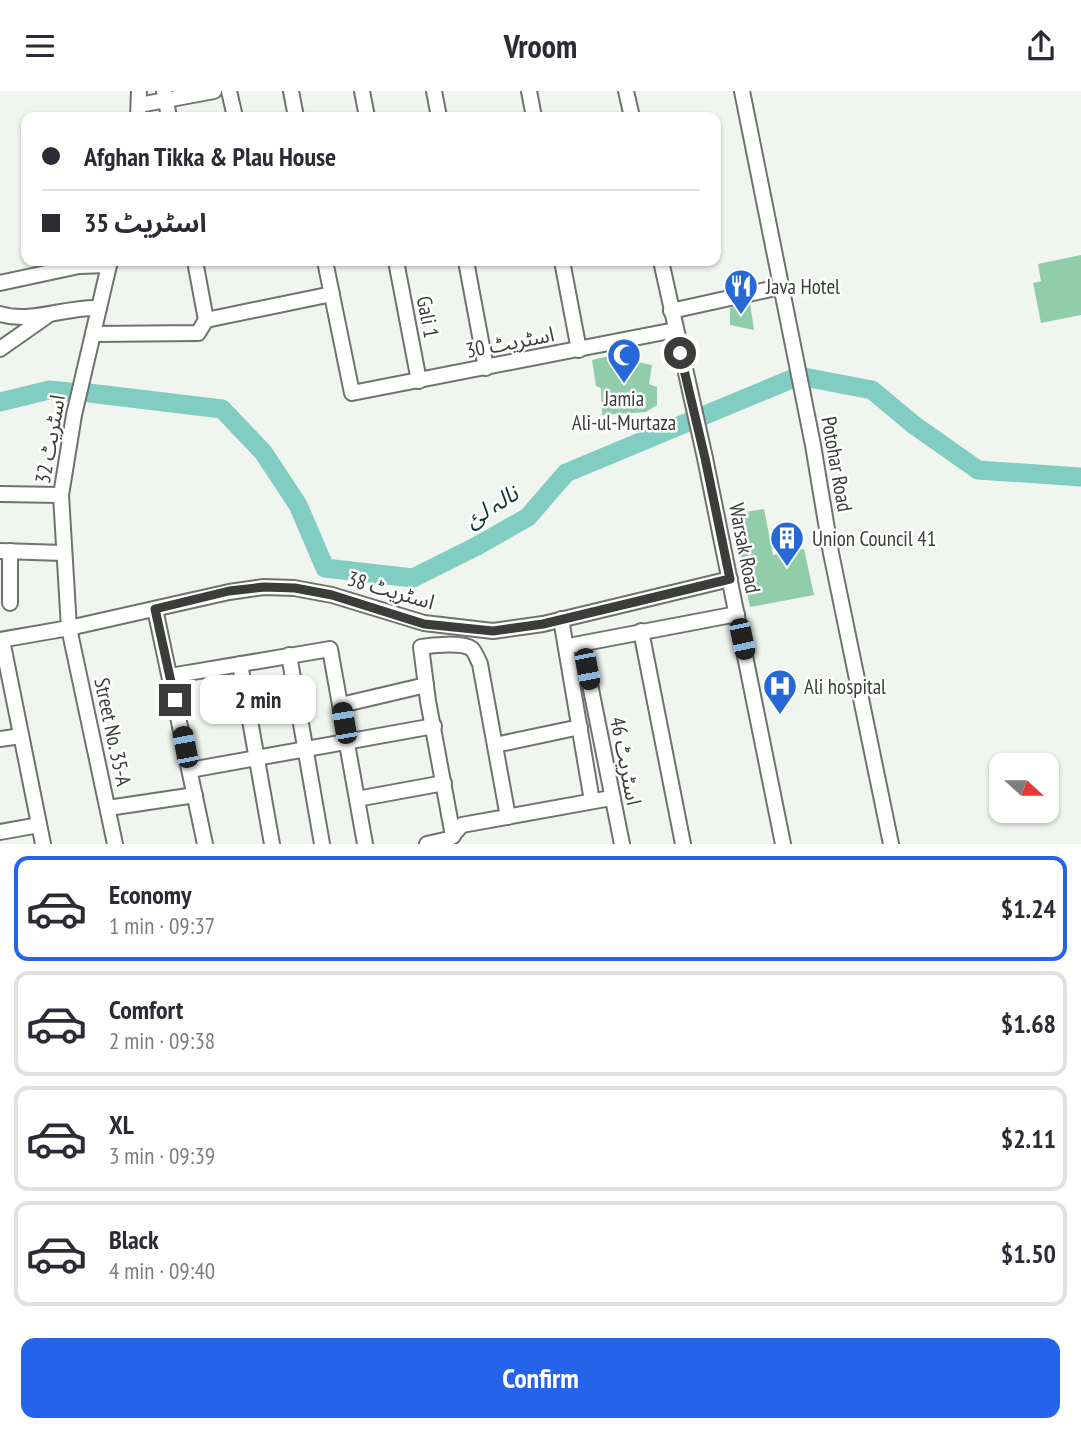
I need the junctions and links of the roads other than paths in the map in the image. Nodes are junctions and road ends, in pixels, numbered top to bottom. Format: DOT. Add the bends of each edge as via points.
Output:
graph roads {
  1 [pos="214,91"];
  2 [pos="229,91"];
  3 [pos="291,91"];
  4 [pos="362,91"];
  5 [pos="434,91"];
  6 [pos="529,91"];
  7 [pos="626,91"];
  8 [pos="742,91"];
  9 [pos="165,95"];
  10 [pos="138,104"];
  11 [pos="234,112"];
  12 [pos="295,112"];
  13 [pos="366,112"];
  14 [pos="438,112"];
  15 [pos="533,112"];
  16 [pos="631,112"];
  17 [pos="79,266"];
  18 [pos="109,266"];
  19 [pos="196,266"];
  20 [pos="327,266"];
  21 [pos="397,266"];
  22 [pos="467,266"];
  23 [pos="563,266"];
  24 [pos="662,266"];
  25 [pos="0,283"];
  26 [pos="780,287"];
  27 [pos="332,294"];
  28 [pos="99,308"];
  29 [pos="671,311"];
  30 [pos="51,313"];
  31 [pos="0,314"];
  32 [pos="206,320"];
  33 [pos="675,330"];
  34 [pos="93,334"];
  35 [pos="0,349"];
  36 [pos="579,350"];
  37 [pos="486,368"];
  38 [pos="419,381"];
  39 [pos="0,494"];
  40 [pos="61,495"];
  41 [pos="3,549"];
  42 [pos="64,553"];
  43 [pos="730,579"];
  44 [pos="10,604"];
  45 [pos="155,609"];
  46 [pos="737,614"];
  47 [pos="561,619"];
  48 [pos="69,628"];
  49 [pos="641,631"];
  50 [pos="1,640"];
  51 [pos="582,643"];
  52 [pos="565,646"];
  53 [pos="289,655"];
  54 [pos="240,664"];
  55 [pos="170,676"];
  56 [pos="426,685"];
  57 [pos="341,705"];
  58 [pos="434,726"];
  59 [pos="580,727"];
  60 [pos="21,736"];
  61 [pos="0,739"];
  62 [pos="347,742"];
  63 [pos="495,745"];
  64 [pos="306,750"];
  65 [pos="257,758"];
  66 [pos="190,770"];
  67 [pos="444,783"];
  68 [pos="195,795"];
  69 [pos="357,799"];
  70 [pos="611,799"];
  71 [pos="593,801"];
  72 [pos="108,808"];
  73 [pos="509,817"];
  74 [pos="39,825"];
  75 [pos="0,832"];
  76 [pos="451,840"];
  77 [pos="43,844"];
  78 [pos="115,844"];
  79 [pos="205,844"];
  80 [pos="272,844"];
  81 [pos="322,844"];
  82 [pos="365,844"];
  83 [pos="426,844"];
  84 [pos="622,844"];
  85 [pos="683,844"];
  86 [pos="783,844"];
  87 [pos="891,844"];
  1 -- 9 [label="street"];
  2 -- 11 [label="street"];
  3 -- 12 [label="street"];
  4 -- 13 [label="street"];
  5 -- 14 [label="street"];
  6 -- 15 [label="street"];
  7 -- 16 [label="street"];
  8 -- 26 [label="street, Potohar Road"];
  9 -- 10 [label="street"];
  17 -- 25 [label="street"];
  18 -- 28 [label="street, اسٹریٹ 32"];
  19 -- 32 [label="street"];
  20 -- 27 [label="street"];
  21 -- 38 [label="street, Gali 1"];
  22 -- 37 [label="street"];
  23 -- 36 [label="street"];
  24 -- 29 [label="street, Warsak Road"];
  26 -- 29 [label="street"];
  26 -- 87 [label="street, Potohar Road"];
  27 -- 32 [label="street"];
  27 -- 38 [label="street, اسٹریٹ 30" via="352,393"];
  28 -- 30 [label="street"];
  28 -- 34 [label="street, اسٹریٹ 32"];
  29 -- 33 [label="street, Warsak Road"];
  30 -- 31 [label="street" via="27,317"];
  30 -- 35 [label="street"];
  32 -- 34 [label="street" via="198,333"];
  33 -- 36 [label="street, اسٹریٹ 30"];
  33 -- 43 [label="street, Warsak Road"];
  34 -- 40 [label="street, اسٹریٹ 32"];
  36 -- 37 [label="street, اسٹریٹ 30"];
  37 -- 38 [label="street, اسٹریٹ 30"];
  39 -- 40 [label="street"];
  40 -- 42 [label="street, اسٹریٹ 32"];
  41 -- 42 [label="street"];
  41 -- 44 [label="street"];
  42 -- 48 [label="street, اسٹریٹ 32"];
  43 -- 46 [label="street, Warsak Road"];
  43 -- 47 [label="street, اسٹریٹ 38"];
  45 -- 47 [label="street, اسٹریٹ 38" via="264,587 332,595 424,624 493,631"];
  45 -- 48 [label="street, اسٹریٹ 38"];
  45 -- 55 [label="street"];
  46 -- 49 [label="street"];
  46 -- 86 [label="street, Warsak Road"];
  47 -- 52 [label="street"];
  48 -- 50 [label="street, اسٹریٹ 38"];
  48 -- 72 [label="street, Street No. 35-A"];
  49 -- 51 [label="street"];
  49 -- 85 [label="street"];
  50 -- 60 [label="street"];
  51 -- 52 [label="street"];
  51 -- 70 [label="street, اسٹریٹ 46"];
  52 -- 59 [label="street"];
  53 -- 54 [label="street"];
  53 -- 57 [label="street" via="330,649"];
  53 -- 64 [label="street"];
  54 -- 55 [label="street"];
  54 -- 65 [label="street"];
  55 -- 66 [label="street"];
  56 -- 57 [label="street"];
  56 -- 58 [label="street"];
  56 -- 63 [label="street" via="421,647 472,649 480,664"];
  57 -- 62 [label="street"];
  58 -- 62 [label="street"];
  58 -- 67 [label="street"];
  59 -- 63 [label="street"];
  59 -- 71 [label="street"];
  60 -- 61 [label="street"];
  60 -- 74 [label="street"];
  62 -- 64 [label="street"];
  62 -- 69 [label="street"];
  63 -- 73 [label="street"];
  64 -- 65 [label="street"];
  64 -- 81 [label="street"];
  65 -- 66 [label="street"];
  65 -- 80 [label="street"];
  66 -- 68 [label="street"];
  67 -- 69 [label="street"];
  67 -- 76 [label="street"];
  68 -- 72 [label="street"];
  68 -- 79 [label="street"];
  69 -- 82 [label="street"];
  70 -- 71 [label="street"];
  70 -- 84 [label="street, اسٹریٹ 46"];
  71 -- 73 [label="street"];
  72 -- 78 [label="street, Street No. 35-A"];
  73 -- 76 [label="street" via="462,825"];
  74 -- 75 [label="street"];
  74 -- 77 [label="street"];
  76 -- 83 [label="street"];
}
